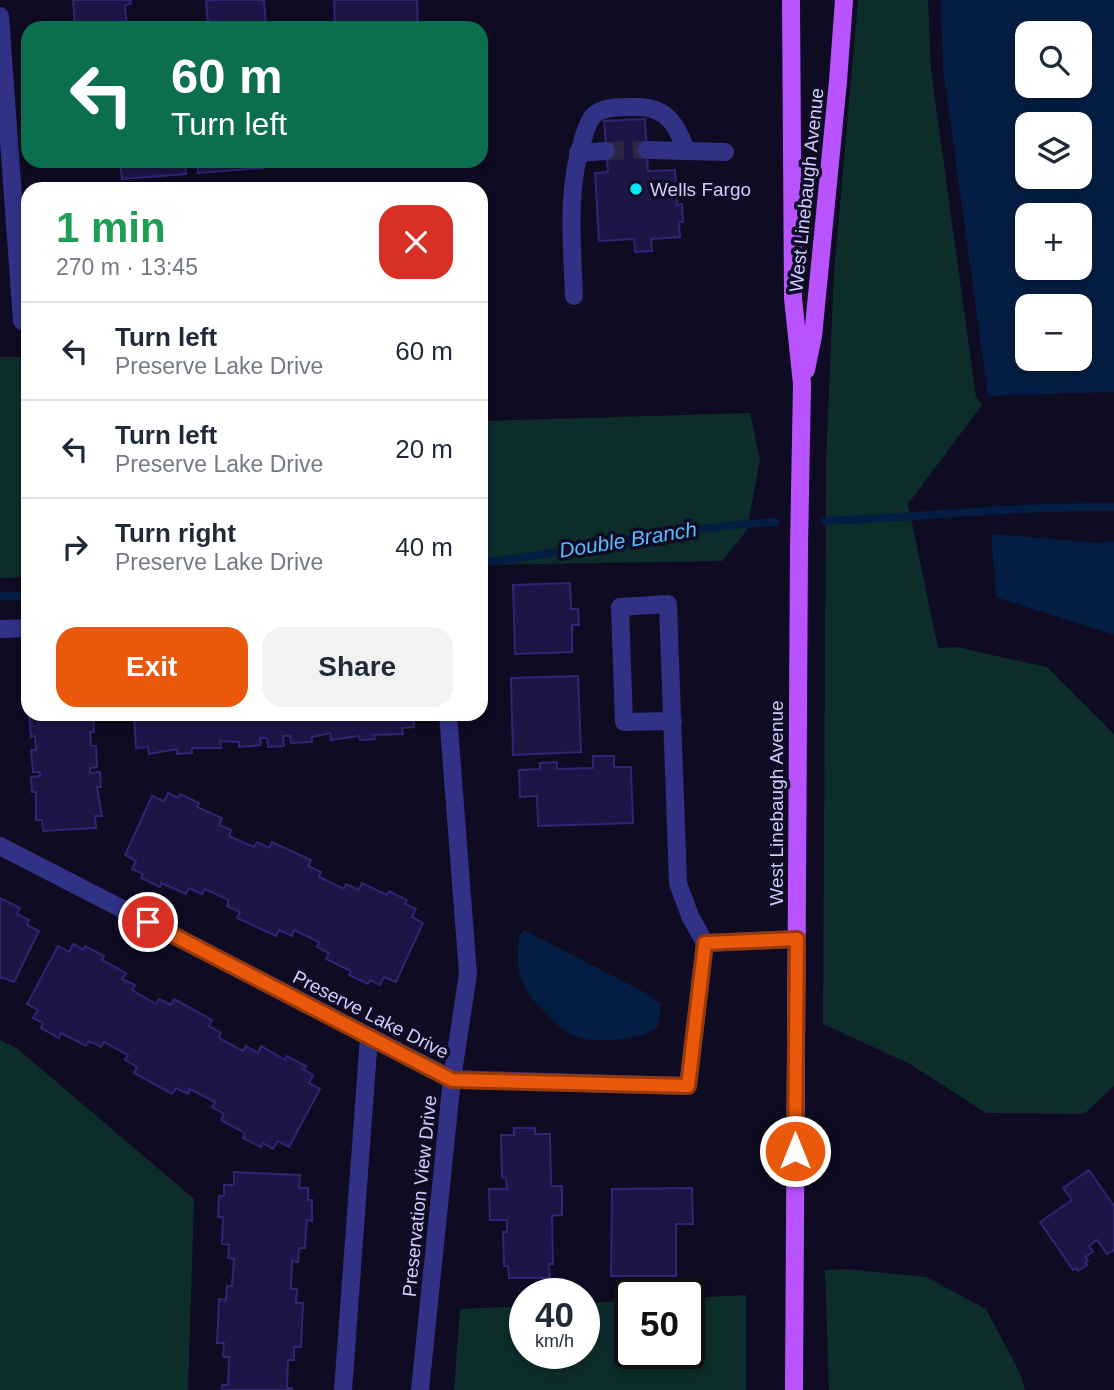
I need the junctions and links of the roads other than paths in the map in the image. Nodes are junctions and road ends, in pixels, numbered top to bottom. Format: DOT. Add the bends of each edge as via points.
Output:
graph roads {
  1 [pos="791,0"];
  2 [pos="844,0"];
  3 [pos="0,16"];
  4 [pos="3,97"];
  5 [pos="647,150"];
  6 [pos="686,150"];
  7 [pos="606,151"];
  8 [pos="725,152"];
  9 [pos="578,153"];
  10 [pos="573,296"];
  11 [pos="21,309"];
  12 [pos="803,384"];
  13 [pos="21,628"];
  14 [pos="0,629"];
  15 [pos="449,721"];
  16 [pos="673,721"];
  17 [pos="0,846"];
  18 [pos="797,939"];
  19 [pos="705,943"];
  20 [pos="369,1037"];
  21 [pos="452,1080"];
  22 [pos="343,1390"];
  23 [pos="420,1390"];
  24 [pos="794,1390"];
  1 -- 12 [label="main road, West Linebaugh Avenue" via="793,298"];
  2 -- 12 [label="main road, West Linebaugh Avenue" via="813,336"];
  3 -- 4 [label="street"];
  4 -- 11 [label="street"];
  5 -- 6 [label="street"];
  6 -- 8 [label="street"];
  6 -- 9 [label="street" via="677,127 658,110 604,108 592,117"];
  7 -- 9 [label="street"];
  9 -- 10 [label="street" via="573,179"];
  12 -- 18 [label="main road, West Linebaugh Avenue"];
  13 -- 14 [label="street"];
  15 -- 21 [label="street, Preservation View Drive" via="468,974"];
  16 -- 16 [label="street" via="668,604 620,607 624,722"];
  16 -- 19 [label="street" via="678,883"];
  17 -- 20 [label="street, Preserve Lake Drive"];
  18 -- 19 [label="street"];
  18 -- 24 [label="main road, West Linebaugh Avenue"];
  19 -- 21 [label="street, Preserve Lake Drive" via="688,1086"];
  20 -- 21 [label="street, Preserve Lake Drive"];
  20 -- 22 [label="street"];
  21 -- 23 [label="street, Preservation View Drive"];
}
